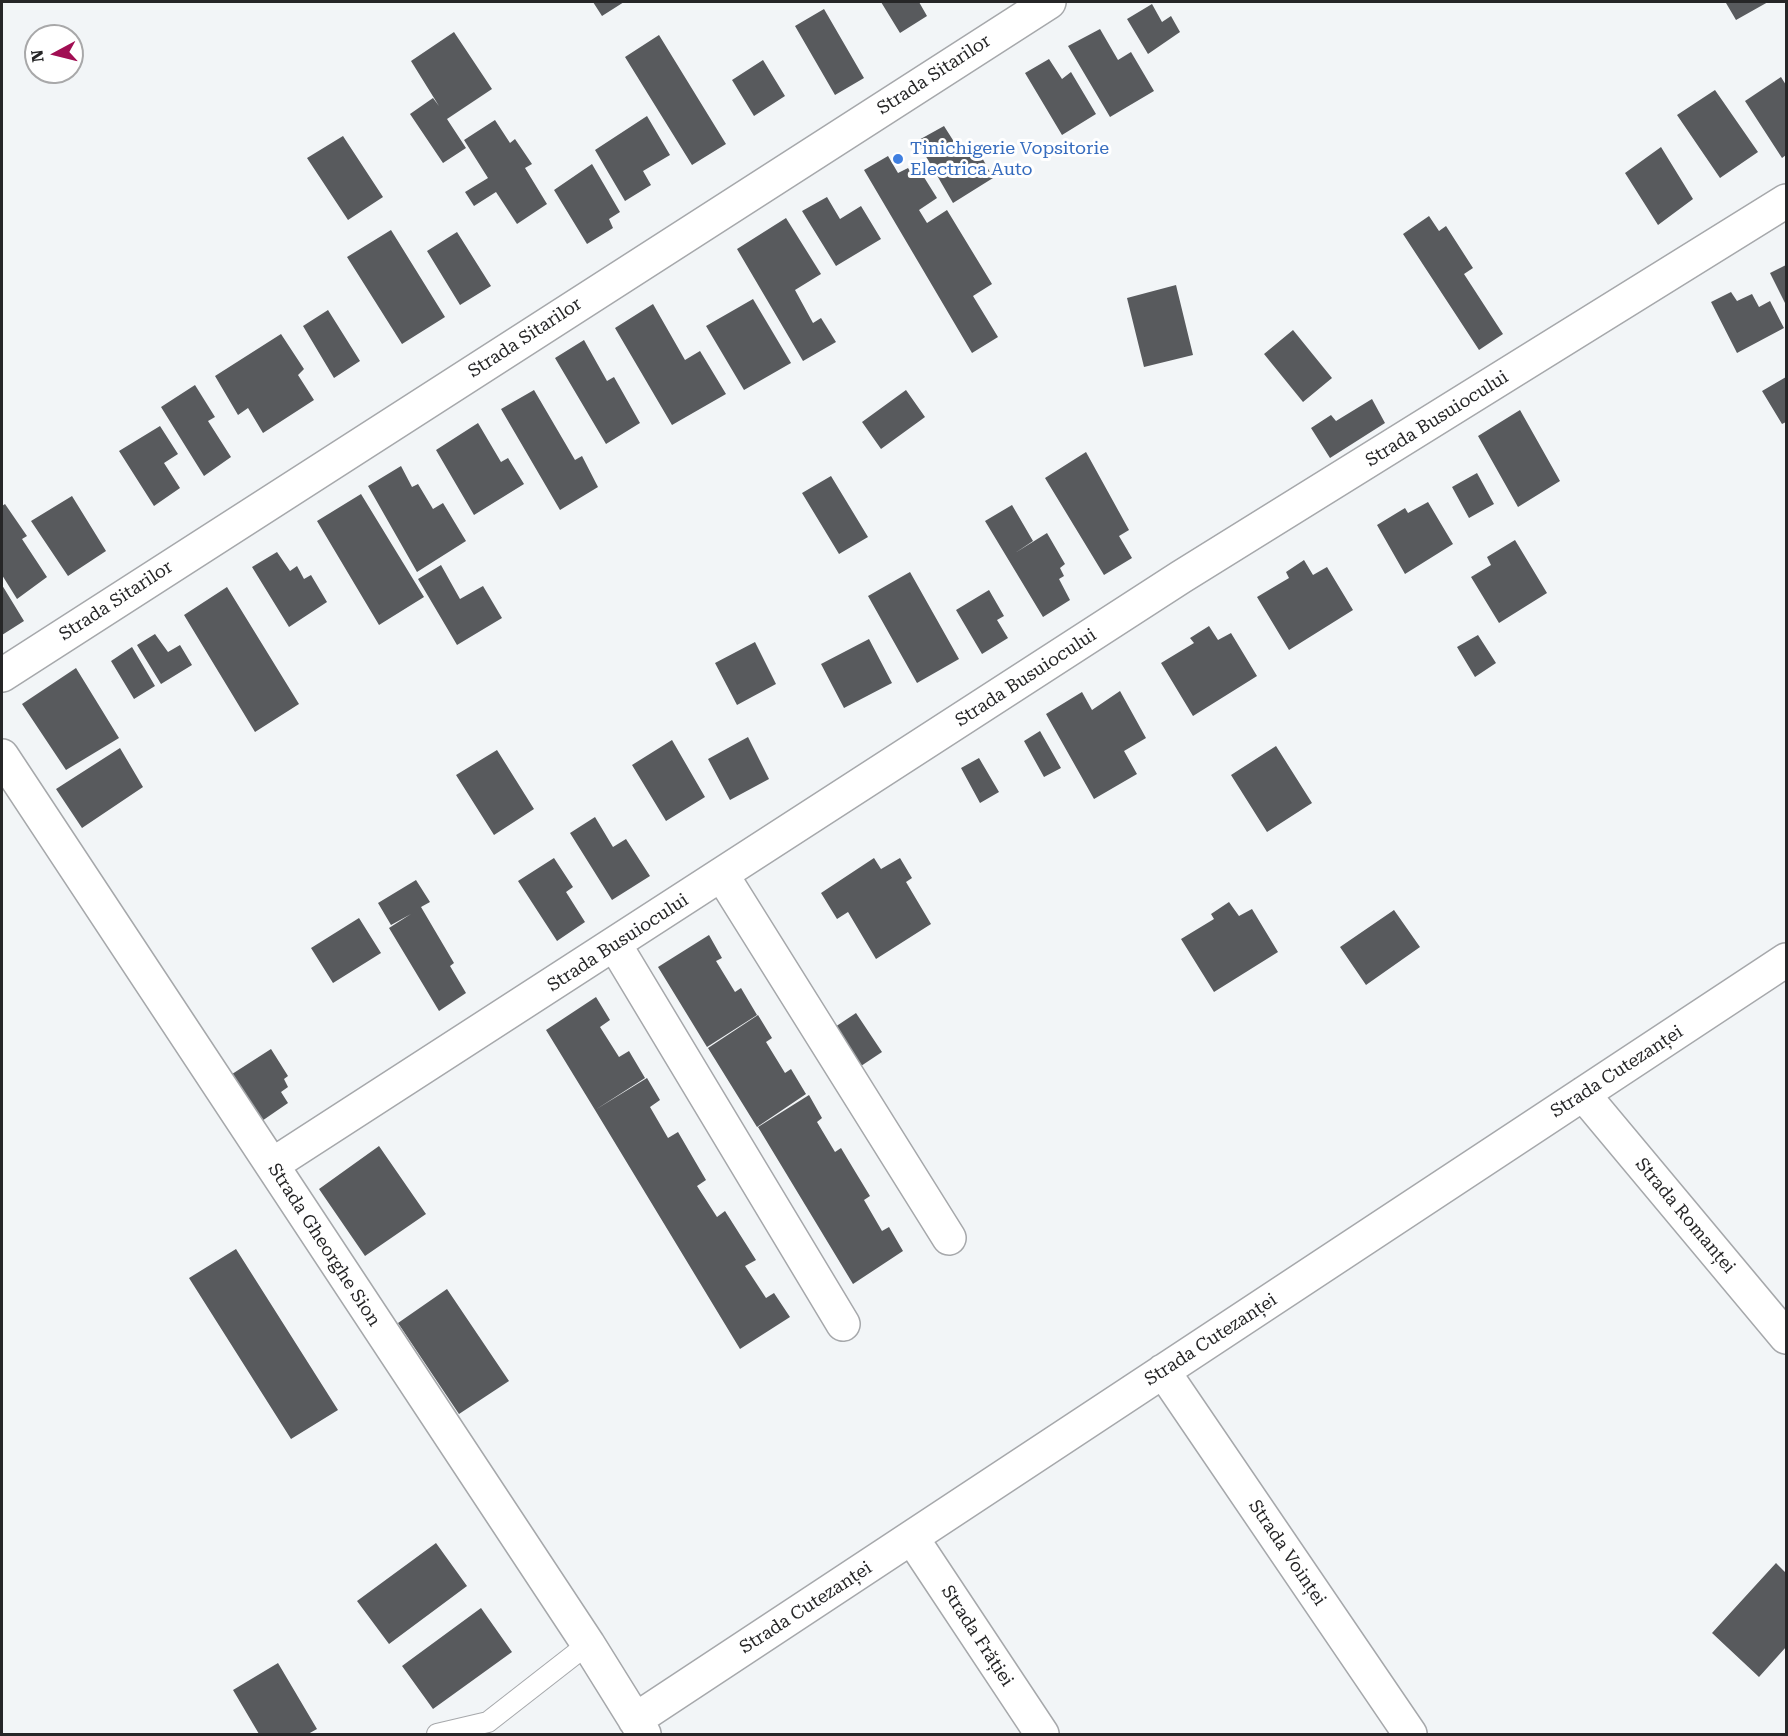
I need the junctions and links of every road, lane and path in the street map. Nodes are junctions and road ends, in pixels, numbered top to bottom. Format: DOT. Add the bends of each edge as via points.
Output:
graph roads {
  1 [pos="1049,2"];
  2 [pos="1786,201"];
  3 [pos="2,675"];
  4 [pos="2,756"];
  5 [pos="722,875"];
  6 [pos="615,945"];
  7 [pos="1786,960"];
  8 [pos="1583,1094"];
  9 [pos="272,1165"];
  10 [pos="949,1238"];
  11 [pos="843,1324"];
  12 [pos="1786,1337"];
  13 [pos="1163,1371"];
  14 [pos="912,1538"];
  15 [pos="588,1644"];
  16 [pos="640,1727"];
  17 [pos="437,1734"];
  18 [pos="1042,1734"];
  19 [pos="1410,1734"];
  1 -- 3 [label="street, Strada Sitarilor"];
  2 -- 5 [label="street, Strada Busuiocului" via="1181,577"];
  4 -- 9 [label="street, Strada Gheorghe Sion"];
  5 -- 6 [label="street, Strada Busuiocului"];
  5 -- 10 [label="street"];
  6 -- 9 [label="street, Strada Busuiocului"];
  6 -- 11 [label="street"];
  7 -- 8 [label="street, Strada Cutezanței"];
  8 -- 12 [label="street, Strada Romanței"];
  8 -- 13 [label="street, Strada Cutezanței"];
  9 -- 15 [label="street, Strada Gheorghe Sion"];
  13 -- 14 [label="street, Strada Cutezanței"];
  13 -- 19 [label="street, Strada Voinței"];
  14 -- 16 [label="street, Strada Cutezanței"];
  14 -- 18 [label="street, Strada Frăției"];
  15 -- 16 [label="street, Strada Gheorghe Sion"];
  15 -- 17 [label="lane" via="488,1722"];
}
